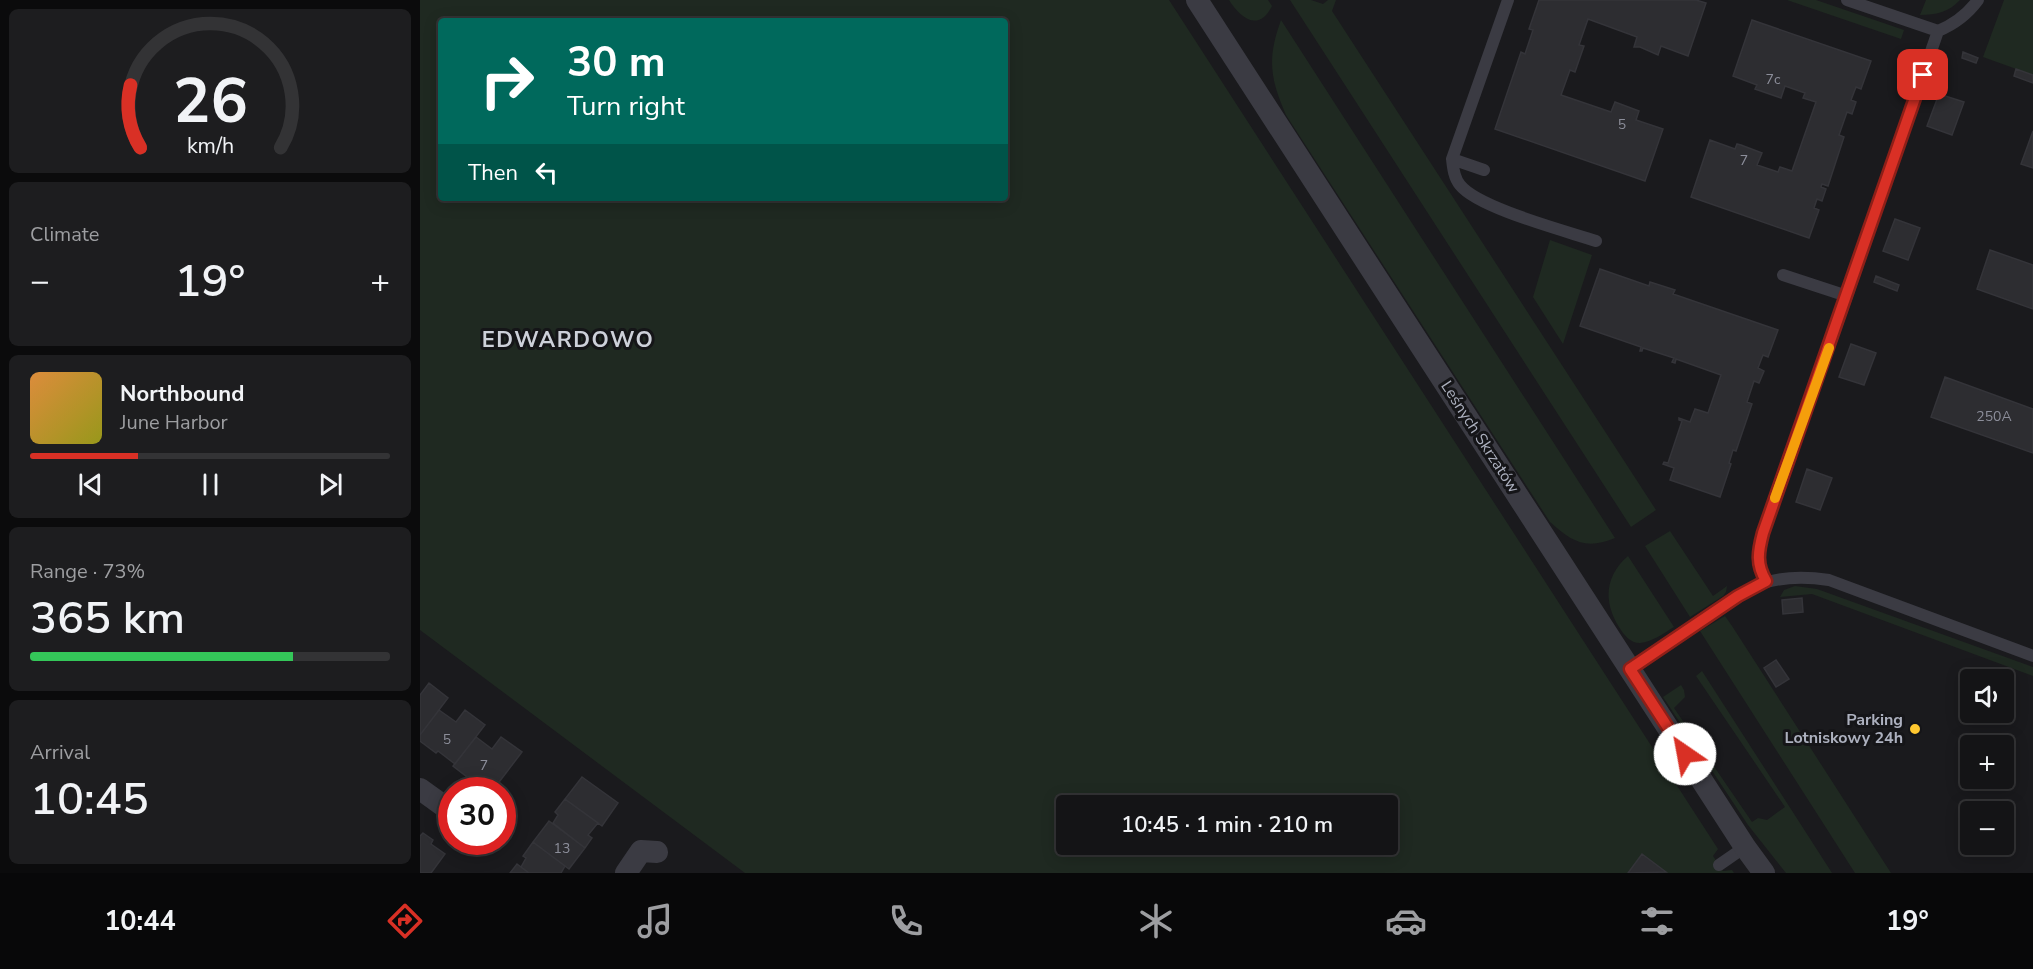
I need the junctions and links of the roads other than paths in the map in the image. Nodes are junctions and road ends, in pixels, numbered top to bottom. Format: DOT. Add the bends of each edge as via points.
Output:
graph roads {
  1 [pos="1197,0"];
  2 [pos="1508,0"];
  3 [pos="1847,0"];
  4 [pos="1978,0"];
  5 [pos="1938,31"];
  6 [pos="1452,159"];
  7 [pos="1484,170"];
  8 [pos="1596,241"];
  9 [pos="1784,275"];
  10 [pos="1847,296"];
  11 [pos="1766,581"];
  12 [pos="2033,656"];
  13 [pos="1630,669"];
  14 [pos="420,789"];
  15 [pos="438,802"];
  16 [pos="1745,847"];
  17 [pos="657,852"];
  18 [pos="1719,866"];
  19 [pos="626,873"];
  20 [pos="1764,873"];
  1 -- 13 [label="street, Leśnych Skrzatów"];
  2 -- 6 [label="lane"];
  3 -- 5 [label="lane"];
  4 -- 5 [label="lane" via="1956,23"];
  5 -- 10 [label="lane"];
  6 -- 7 [label="lane"];
  6 -- 8 [label="lane" via="1460,186 1475,198"];
  9 -- 10 [label="lane"];
  10 -- 11 [label="lane" via="1763,533 1757,555"];
  11 -- 12 [label="lane" via="1797,577 1829,580"];
  11 -- 13 [label="lane"];
  13 -- 16 [label="street, Leśnych Skrzatów"];
  14 -- 15 [label="street"];
  16 -- 18 [label="lane"];
  16 -- 20 [label="street, Leśnych Skrzatów"];
  17 -- 19 [label="street" via="641,851"];
}
